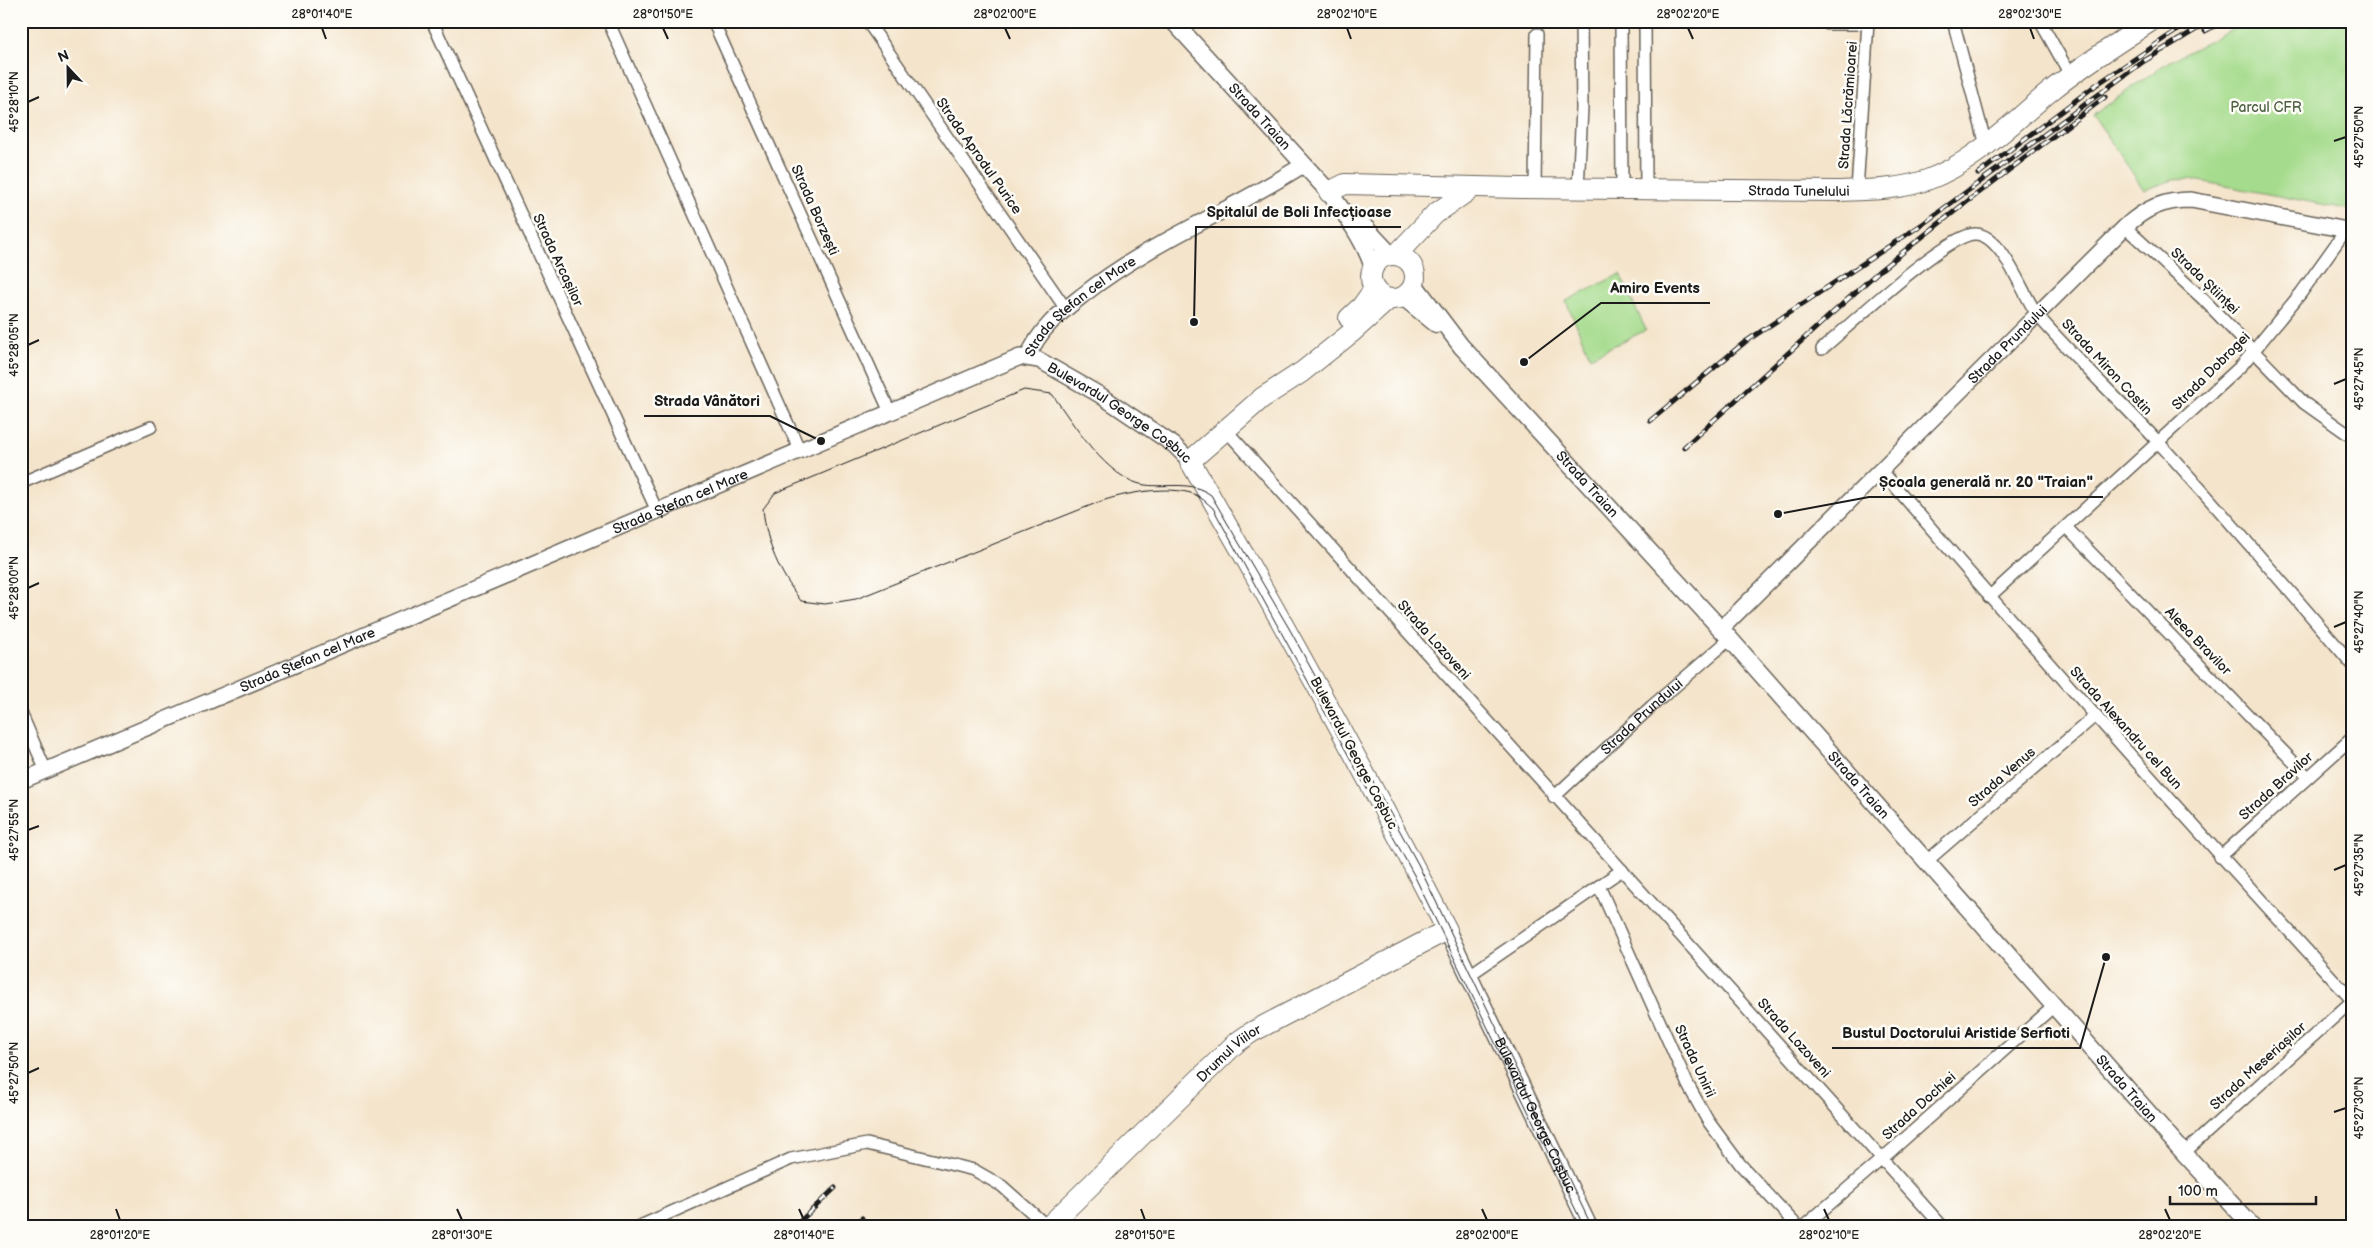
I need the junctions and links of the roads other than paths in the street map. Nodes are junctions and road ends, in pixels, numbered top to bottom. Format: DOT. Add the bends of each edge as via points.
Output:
graph roads {
  1 [pos="432,21"];
  2 [pos="608,21"];
  3 [pos="713,21"];
  4 [pos="867,21"];
  5 [pos="1173,21"];
  6 [pos="1581,21"];
  7 [pos="1621,21"];
  8 [pos="1645,21"];
  9 [pos="1953,21"];
  10 [pos="2040,21"];
  11 [pos="2151,21"];
  12 [pos="1869,22"];
  13 [pos="1828,24"];
  14 [pos="1537,34"];
  15 [pos="2071,76"];
  16 [pos="1986,145"];
  17 [pos="1302,165"];
  18 [pos="1472,188"];
  19 [pos="1535,188"];
  20 [pos="1578,189"];
  21 [pos="1622,189"];
  22 [pos="1646,189"];
  23 [pos="1857,190"];
  24 [pos="1328,192"];
  25 [pos="1345,213"];
  26 [pos="2125,227"];
  27 [pos="2349,230"];
  28 [pos="1399,258"];
  29 [pos="1373,267"];
  30 [pos="1395,292"];
  31 [pos="1066,309"];
  32 [pos="2038,316"];
  33 [pos="1822,349"];
  34 [pos="2255,351"];
  35 [pos="1028,357"];
  36 [pos="890,412"];
  37 [pos="151,427"];
  38 [pos="1225,429"];
  39 [pos="2352,437"];
  40 [pos="2159,443"];
  41 [pos="800,451"];
  42 [pos="1190,461"];
  43 [pos="1882,471"];
  44 [pos="21,483"];
  45 [pos="657,511"];
  46 [pos="2066,527"];
  47 [pos="1989,596"];
  48 [pos="1726,634"];
  49 [pos="2352,664"];
  50 [pos="21,713"];
  51 [pos="2096,716"];
  52 [pos="2352,738"];
  53 [pos="46,771"];
  54 [pos="2308,778"];
  55 [pos="21,781"];
  56 [pos="1554,797"];
  57 [pos="2220,857"];
  58 [pos="1927,861"];
  59 [pos="1622,870"];
  60 [pos="1599,886"];
  61 [pos="1446,930"];
  62 [pos="1468,976"];
  63 [pos="2352,1001"];
  64 [pos="2054,1006"];
  65 [pos="2184,1153"];
  66 [pos="1883,1158"];
  67 [pos="638,1227"];
  68 [pos="1048,1227"];
  69 [pos="1589,1227"];
  70 [pos="1798,1227"];
  71 [pos="1803,1227"];
  72 [pos="1943,1227"];
  73 [pos="2253,1227"];
  1 -- 45 [label="street, Strada Arcașilor"];
  2 -- 41 [label="street"];
  3 -- 36 [label="street, Strada Borzești"];
  4 -- 31 [label="street, Strada Aprodul Purice"];
  5 -- 17 [label="main road, Strada Traian"];
  6 -- 20 [label="street" via="1582,108"];
  7 -- 21 [label="street"];
  8 -- 22 [label="street"];
  9 -- 16 [label="street"];
  10 -- 15 [label="street"];
  11 -- 15 [label="highway, Strada Tunelului"];
  12 -- 13 [label="street"];
  12 -- 23 [label="street, Strada Lăcrămioarei"];
  14 -- 19 [label="street"];
  15 -- 16 [label="highway, Strada Tunelului"];
  16 -- 23 [label="highway, Strada Tunelului" via="1957,165 1924,181"];
  17 -- 24 [label="main road, Strada Traian"];
  17 -- 31 [label="street, Strada Ștefan cel Mare" via="1134,257"];
  18 -- 19 [label="highway, Strada Tunelului"];
  18 -- 24 [label="highway, Strada Tunelului" via="1345,184"];
  18 -- 28 [label="highway" via="1446,204"];
  19 -- 20 [label="highway, Strada Tunelului"];
  20 -- 21 [label="highway, Strada Tunelului"];
  21 -- 22 [label="highway, Strada Tunelului"];
  22 -- 23 [label="highway, Strada Tunelului"];
  24 -- 25 [label="main road, Strada Traian"];
  25 -- 28 [label="main road, Strada Traian" via="1367,228"];
  25 -- 29 [label="main road, Strada Traian"];
  26 -- 27 [label="street, Strada Prundului" via="2161,203 2191,200"];
  26 -- 32 [label="street, Strada Prundului"];
  26 -- 34 [label="street, Strada Științei"];
  27 -- 34 [label="street, Strada Dobrogei"];
  28 -- 29 [label="highway" via="1378,261"];
  28 -- 30 [label="highway" via="1415,273"];
  29 -- 30 [label="highway" via="1371,278"];
  30 -- 38 [label="highway" via="1357,312"];
  30 -- 48 [label="main road, Strada Traian" via="1461,346"];
  31 -- 35 [label="street, Strada Ștefan cel Mare" via="1038,335"];
  32 -- 33 [label="street, Strada Miron Costin" via="1998,246 1976,234 1957,238 1934,253"];
  32 -- 40 [label="street, Strada Miron Costin"];
  32 -- 43 [label="street, Strada Prundului"];
  34 -- 39 [label="street, Strada Științei" via="2304,403"];
  34 -- 40 [label="street, Strada Dobrogei"];
  35 -- 36 [label="street, Strada Ștefan cel Mare" via="1007,362"];
  35 -- 42 [label="street, Bulevardul George Coșbuc" via="1054,367 1100,395 1174,445"];
  36 -- 41 [label="street, Strada Ștefan cel Mare"];
  37 -- 44 [label="street"];
  38 -- 42 [label="highway"];
  38 -- 56 [label="street, Strada Lozoveni"];
  40 -- 46 [label="street, Strada Dobrogei"];
  40 -- 49 [label="street, Strada Miron Costin"];
  41 -- 45 [label="street, Strada Ștefan cel Mare"];
  42 -- 61 [label="highway, Bulevardul George Coșbuc" via="1294,642"];
  43 -- 47 [label="street, Strada Alexandru cel Bun"];
  43 -- 48 [label="street, Strada Prundului"];
  45 -- 53 [label="street, Strada Ștefan cel Mare"];
  46 -- 47 [label="street, Strada Dobrogei"];
  46 -- 54 [label="street, Aleea Bravilor"];
  47 -- 51 [label="street, Strada Alexandru cel Bun"];
  48 -- 56 [label="street, Strada Prundului"];
  48 -- 58 [label="main road, Strada Traian"];
  50 -- 53 [label="street"];
  51 -- 57 [label="street, Strada Alexandru cel Bun"];
  51 -- 58 [label="street, Strada Venus"];
  52 -- 54 [label="street, Strada Bravilor"];
  53 -- 55 [label="street, Strada Ștefan cel Mare"];
  54 -- 57 [label="street, Strada Bravilor"];
  56 -- 59 [label="street, Strada Lozoveni"];
  57 -- 63 [label="street, Strada Alexandru cel Bun"];
  58 -- 64 [label="main road, Strada Traian"];
  59 -- 60 [label="street"];
  59 -- 66 [label="street, Strada Lozoveni"];
  60 -- 62 [label="street"];
  60 -- 70 [label="street, Strada Unirii" via="1688,1085 1708,1121 1740,1164"];
  61 -- 62 [label="main road, Bulevardul George Coșbuc"];
  61 -- 68 [label="highway, Drumul Viilor" via="1236,1042"];
  62 -- 69 [label="main road, Bulevardul George Coșbuc"];
  63 -- 65 [label="street, Strada Meseriașilor"];
  64 -- 65 [label="main road, Strada Traian"];
  64 -- 66 [label="street, Strada Dochiei"];
  65 -- 73 [label="main road, Strada Traian"];
  66 -- 71 [label="street, Strada Dochiei"];
  66 -- 72 [label="street, Strada Lozoveni"];
  67 -- 68 [label="street" via="791,1159 867,1144 974,1170 1002,1186"];
}
